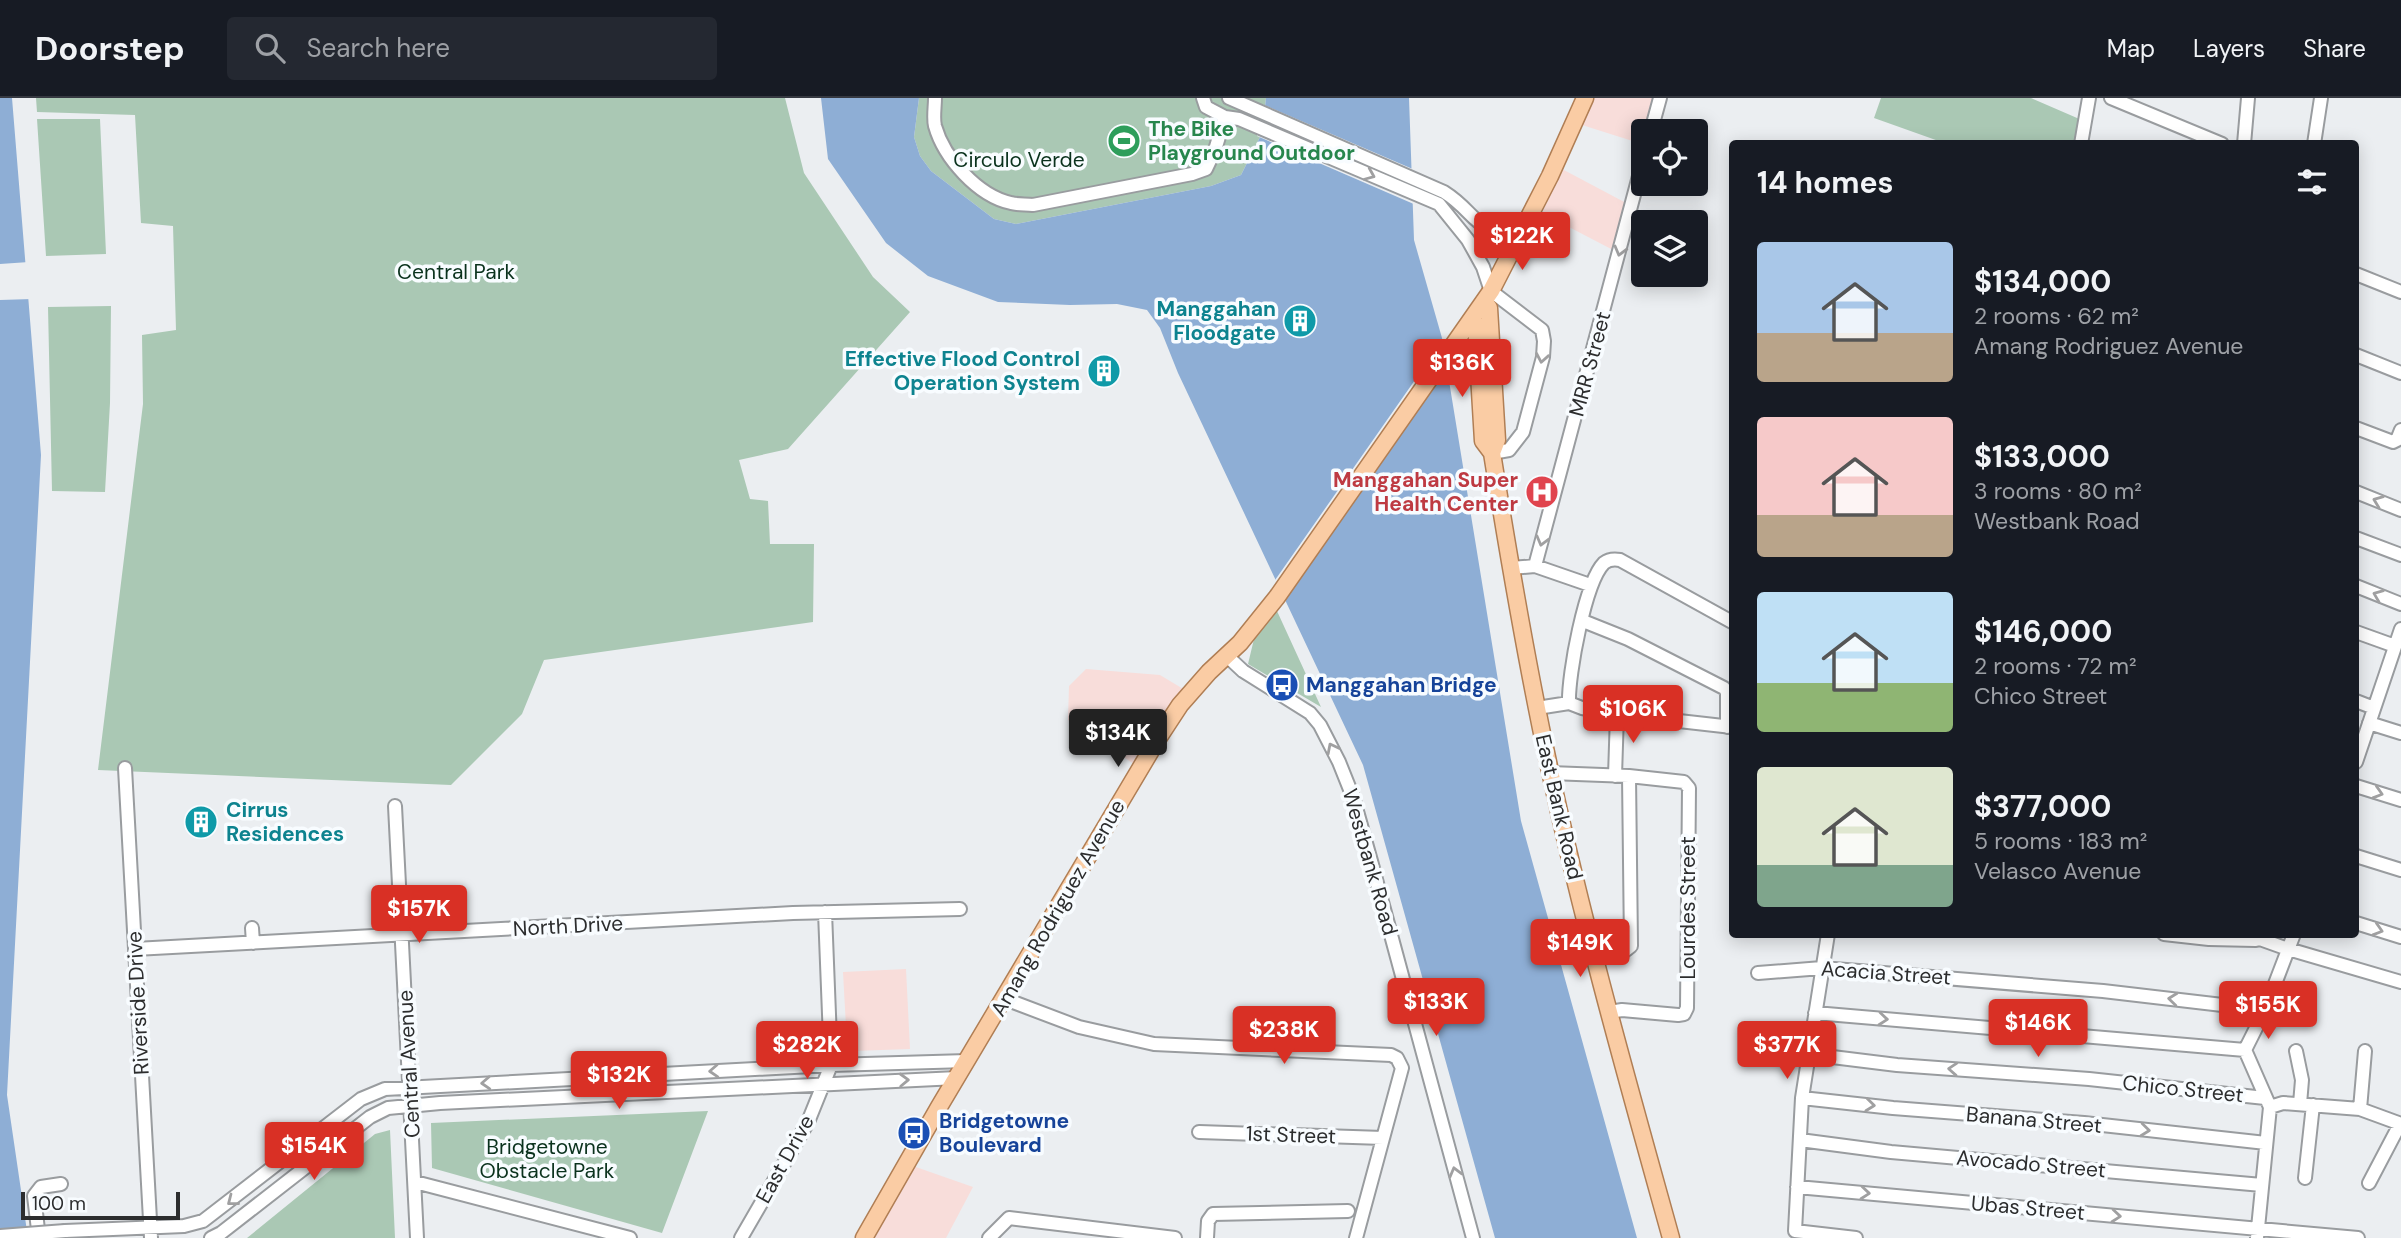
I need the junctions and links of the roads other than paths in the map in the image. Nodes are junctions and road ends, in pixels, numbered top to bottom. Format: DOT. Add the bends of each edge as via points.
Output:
graph roads {
  1 [pos="935,98"];
  2 [pos="1203,98"];
  3 [pos="1585,98"];
  4 [pos="1660,98"];
  5 [pos="2089,98"];
  6 [pos="2111,98"];
  7 [pos="2248,98"];
  8 [pos="2321,98"];
  9 [pos="1237,101"];
  10 [pos="1233,117"];
  11 [pos="1654,119"];
  12 [pos="2082,140"];
  13 [pos="2212,140"];
  14 [pos="2244,140"];
  15 [pos="2315,140"];
  16 [pos="1634,196"];
  17 [pos="1441,198"];
  18 [pos="1482,229"];
  19 [pos="1522,231"];
  20 [pos="1468,240"];
  21 [pos="1514,248"];
  22 [pos="2359,275"];
  23 [pos="2401,292"];
  24 [pos="1488,296"];
  25 [pos="1472,320"];
  26 [pos="2359,356"];
  27 [pos="2401,373"];
  28 [pos="2359,429"];
  29 [pos="2401,430"];
  30 [pos="1492,453"];
  31 [pos="2359,493"];
  32 [pos="2401,510"];
  33 [pos="2359,539"];
  34 [pos="2401,555"];
  35 [pos="1535,566"];
  36 [pos="1511,568"];
  37 [pos="1590,585"];
  38 [pos="2359,587"];
  39 [pos="2401,604"];
  40 [pos="1729,620"];
  41 [pos="1583,621"];
  42 [pos="2401,629"];
  43 [pos="2359,633"];
  44 [pos="2395,646"];
  45 [pos="1227,656"];
  46 [pos="2395,664"];
  47 [pos="1569,702"];
  48 [pos="2359,702"];
  49 [pos="1536,708"];
  50 [pos="2374,708"];
  51 [pos="1617,714"];
  52 [pos="1729,715"];
  53 [pos="2369,723"];
  54 [pos="1729,727"];
  55 [pos="2401,733"];
  56 [pos="2359,753"];
  57 [pos="125,768"];
  58 [pos="1550,773"];
  59 [pos="1615,776"];
  60 [pos="1629,776"];
  61 [pos="2359,787"];
  62 [pos="2401,800"];
  63 [pos="396,806"];
  64 [pos="2359,857"];
  65 [pos="2401,870"];
  66 [pos="960,909"];
  67 [pos="825,912"];
  68 [pos="2359,924"];
  69 [pos="252,928"];
  70 [pos="402,935"];
  71 [pos="2401,937"];
  72 [pos="1827,938"];
  73 [pos="2200,938"];
  74 [pos="2255,938"];
  75 [pos="2292,938"];
  76 [pos="2260,940"];
  77 [pos="253,943"];
  78 [pos="135,949"];
  79 [pos="2288,949"];
  80 [pos="1593,955"];
  81 [pos="1822,968"];
  82 [pos="1758,973"];
  83 [pos="2401,982"];
  84 [pos="1005,999"];
  85 [pos="2265,1010"];
  86 [pos="1609,1012"];
  87 [pos="1815,1013"];
  88 [pos="2245,1050"];
  89 [pos="2296,1051"];
  90 [pos="2365,1051"];
  91 [pos="1808,1055"];
  92 [pos="967,1061"];
  93 [pos="1425,1062"];
  94 [pos="831,1065"];
  95 [pos="1402,1068"];
  96 [pos="957,1078"];
  97 [pos="825,1084"];
  98 [pos="410,1086"];
  99 [pos="1802,1098"];
  100 [pos="2267,1103"];
  101 [pos="2306,1104"];
  102 [pos="411,1105"];
  103 [pos="2360,1109"];
  104 [pos="2401,1124"];
  105 [pos="1199,1132"];
  106 [pos="1383,1138"];
  107 [pos="1800,1140"];
  108 [pos="2266,1143"];
  109 [pos="2305,1178"];
  110 [pos="415,1182"];
  111 [pos="61,1184"];
  112 [pos="2369,1184"];
  113 [pos="2262,1185"];
  114 [pos="1797,1187"];
  115 [pos="1348,1211"];
  116 [pos="150,1233"];
  117 [pos="2258,1233"];
  118 [pos="1797,1234"];
  119 [pos="0,1236"];
  120 [pos="39,1238"];
  121 [pos="211,1238"];
  122 [pos="417,1238"];
  123 [pos="630,1238"];
  124 [pos="741,1238"];
  125 [pos="864,1238"];
  126 [pos="989,1238"];
  127 [pos="1175,1238"];
  128 [pos="1208,1238"];
  129 [pos="1356,1238"];
  130 [pos="1473,1238"];
  131 [pos="1671,1238"];
  132 [pos="1856,1238"];
  133 [pos="2358,1238"];
  1 -- 10 [label="street" via="935,124 942,142 968,176 989,195 1033,205 1206,169"];
  2 -- 10 [label="street" via="1206,107"];
  3 -- 19 [label="main road, Amang Rodriguez Avenue"];
  4 -- 11 [label="street"];
  5 -- 12 [label="street"];
  6 -- 13 [label="street"];
  7 -- 14 [label="street"];
  8 -- 15 [label="street"];
  9 -- 10 [label="street" via="1240,109"];
  9 -- 17 [label="street"];
  10 -- 17 [label="street, one-way"];
  16 -- 35 [label="street, MRR Street, one-way"];
  17 -- 18 [label="street" via="1455,199"];
  17 -- 20 [label="street"];
  18 -- 19 [label="street"];
  18 -- 20 [label="street" via="1479,238"];
  18 -- 21 [label="street"];
  19 -- 21 [label="main road, Amang Rodriguez Avenue"];
  20 -- 24 [label="street" via="1483,267"];
  21 -- 24 [label="main road, Amang Rodriguez Avenue"];
  22 -- 23 [label="street"];
  24 -- 25 [label="main road, Amang Rodriguez Avenue"];
  24 -- 30 [label="main road, East Bank Road" via="1497,440"];
  24 -- 30 [label="street, one-way" via="1542,330 1544,341 1524,432 1509,450"];
  25 -- 30 [label="main road, East Bank Road" via="1483,441"];
  25 -- 45 [label="main road, Amang Rodriguez Avenue" via="1277,597"];
  26 -- 27 [label="street"];
  28 -- 29 [label="street" via="2393,442"];
  30 -- 36 [label="main road, East Bank Road"];
  32 -- 31 [label="street, one-way"];
  33 -- 34 [label="street"];
  35 -- 36 [label="street"];
  35 -- 37 [label="street"];
  36 -- 49 [label="main road, East Bank Road"];
  37 -- 40 [label="street" via="1604,564 1620,560"];
  37 -- 41 [label="street"];
  39 -- 38 [label="street, one-way"];
  41 -- 47 [label="street" via="1569,672"];
  41 -- 52 [label="street" via="1724,688"];
  42 -- 44 [label="street"];
  43 -- 44 [label="street"];
  44 -- 46 [label="street"];
  45 -- 84 [label="main road, Amang Rodriguez Avenue" via="1180,705 1159,737"];
  93 -- 45 [label="street, Westbank Road, one-way" via="1353,797 1339,762 1310,713"];
  46 -- 50 [label="street"];
  47 -- 49 [label="street"];
  47 -- 51 [label="street" via="1582,709"];
  48 -- 50 [label="street"];
  49 -- 58 [label="main road, East Bank Road"];
  50 -- 53 [label="street"];
  51 -- 54 [label="street"];
  51 -- 59 [label="street"];
  53 -- 55 [label="street"];
  53 -- 56 [label="street"];
  57 -- 78 [label="street, Riverside Drive" via="136,862"];
  58 -- 59 [label="street, Lourdes Street"];
  58 -- 80 [label="main road, East Bank Road"];
  59 -- 60 [label="street, Lourdes Street"];
  60 -- 80 [label="street" via="1631,946"];
  60 -- 86 [label="street, Lourdes Street" via="1684,782 1689,788 1687,1008 1678,1015"];
  61 -- 62 [label="street, one-way"];
  63 -- 70 [label="street, Central Avenue"];
  64 -- 65 [label="street"];
  66 -- 67 [label="street, North Drive"];
  67 -- 70 [label="street, North Drive"];
  67 -- 94 [label="street, East Drive"];
  68 -- 71 [label="street, one-way"];
  69 -- 77 [label="street"];
  70 -- 77 [label="street, North Drive"];
  70 -- 98 [label="street, Central Avenue"];
  72 -- 81 [label="street"];
  73 -- 76 [label="street"];
  74 -- 76 [label="street"];
  75 -- 79 [label="street"];
  76 -- 79 [label="street"];
  77 -- 78 [label="street, North Drive"];
  78 -- 116 [label="street, Riverside Drive"];
  79 -- 83 [label="street"];
  79 -- 85 [label="street"];
  80 -- 86 [label="main road, East Bank Road"];
  81 -- 82 [label="street, Acacia Street"];
  85 -- 81 [label="street, Acacia Street, one-way" via="2103,991"];
  81 -- 87 [label="street"];
  84 -- 92 [label="main road, Amang Rodriguez Avenue"];
  84 -- 95 [label="street" via="1079,1027 1130,1040 1172,1046 1391,1055"];
  85 -- 88 [label="street"];
  86 -- 131 [label="main road, East Bank Road"];
  87 -- 88 [label="street, one-way"];
  87 -- 91 [label="street"];
  88 -- 100 [label="street"];
  89 -- 101 [label="street"];
  90 -- 103 [label="street"];
  91 -- 99 [label="street"];
  100 -- 91 [label="street, Chico Street, one-way" via="2089,1079"];
  92 -- 94 [label="street"];
  92 -- 96 [label="main road, Amang Rodriguez Avenue"];
  93 -- 95 [label="street"];
  130 -- 93 [label="street, Westbank Road, one-way"];
  94 -- 97 [label="street, East Drive"];
  94 -- 98 [label="street, one-way"];
  95 -- 106 [label="street"];
  97 -- 96 [label="street, one-way"];
  96 -- 125 [label="main road, Amang Rodriguez Avenue"];
  97 -- 102 [label="street"];
  97 -- 124 [label="street, East Drive"];
  98 -- 102 [label="street, Central Avenue"];
  98 -- 116 [label="street, one-way" via="385,1089 361,1099 214,1215"];
  99 -- 107 [label="street"];
  99 -- 108 [label="street, Banana Street, one-way"];
  100 -- 101 [label="street, Chico Street"];
  100 -- 108 [label="street"];
  101 -- 103 [label="street, Chico Street"];
  101 -- 109 [label="street"];
  102 -- 110 [label="street, Central Avenue"];
  102 -- 121 [label="street" via="379,1111"];
  103 -- 104 [label="street, Chico Street"];
  104 -- 112 [label="street"];
  105 -- 106 [label="street, 1st Street"];
  106 -- 129 [label="street"];
  107 -- 113 [label="street, Avocado Street"];
  107 -- 114 [label="street"];
  108 -- 113 [label="street"];
  110 -- 122 [label="street, Central Avenue"];
  110 -- 123 [label="street"];
  111 -- 120 [label="street" via="41,1187 34,1196"];
  113 -- 117 [label="street"];
  114 -- 117 [label="street, Ubas Street, one-way"];
  114 -- 118 [label="street"];
  115 -- 128 [label="street" via="1213,1214"];
  116 -- 119 [label="street, bridge" via="65,1231"];
  117 -- 133 [label="street, Ubas Street"];
  118 -- 132 [label="street"];
  126 -- 127 [label="street" via="1009,1218"];
}
